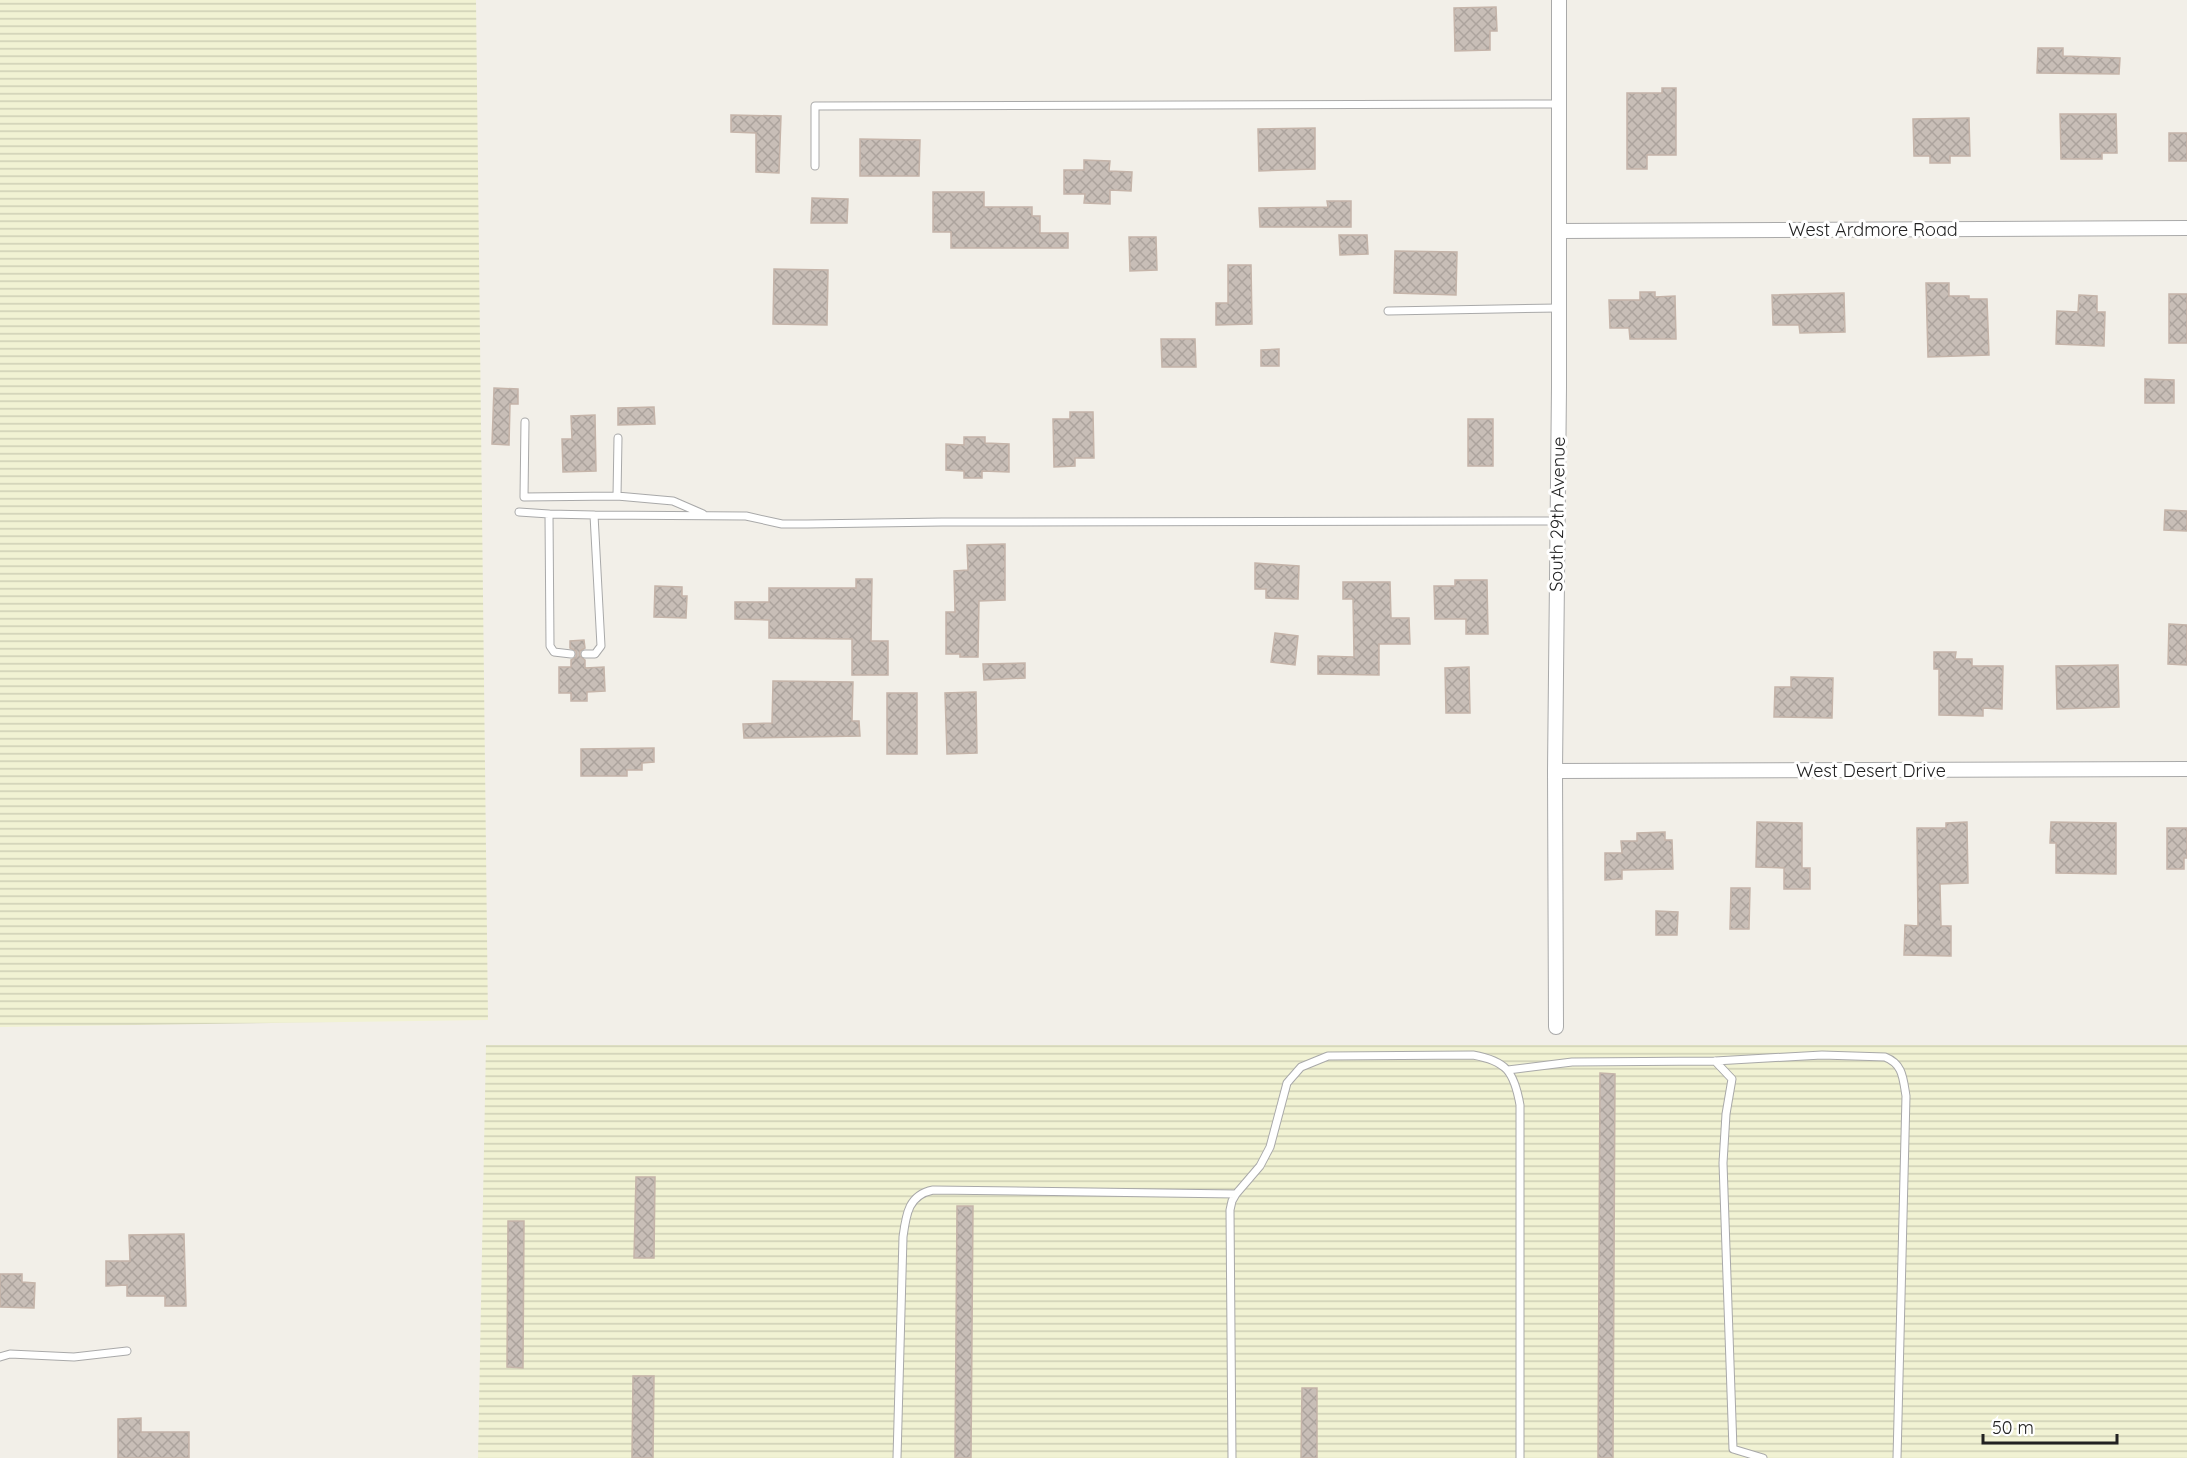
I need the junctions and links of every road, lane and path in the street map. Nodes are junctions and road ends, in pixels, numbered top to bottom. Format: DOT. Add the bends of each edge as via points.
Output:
graph roads {
  1 [pos="1559,0"];
  2 [pos="1559,104"];
  3 [pos="815,166"];
  4 [pos="2187,228"];
  5 [pos="1558,231"];
  6 [pos="1558,308"];
  7 [pos="1388,311"];
  8 [pos="525,422"];
  9 [pos="618,438"];
  10 [pos="616,496"];
  11 [pos="519,512"];
  12 [pos="549,514"];
  13 [pos="594,515"];
  14 [pos="705,515"];
  15 [pos="1557,521"];
  16 [pos="571,654"];
  17 [pos="585,654"];
  18 [pos="2187,769"];
  19 [pos="1555,771"];
  20 [pos="1556,1027"];
  21 [pos="1715,1060"];
  22 [pos="1508,1070"];
  23 [pos="1236,1194"];
  24 [pos="127,1352"];
  25 [pos="0,1357"];
  26 [pos="897,1458"];
  27 [pos="1232,1458"];
  28 [pos="1520,1458"];
  29 [pos="1763,1458"];
  30 [pos="1897,1458"];
  1 -- 2 [label="street, South 29th Avenue"];
  2 -- 3 [label="lane" via="815,106"];
  2 -- 5 [label="street, South 29th Avenue"];
  4 -- 5 [label="street, West Ardmore Road"];
  5 -- 6 [label="street, South 29th Avenue"];
  6 -- 7 [label="lane"];
  6 -- 15 [label="street, South 29th Avenue"];
  8 -- 10 [label="lane" via="524,497"];
  9 -- 10 [label="lane"];
  10 -- 14 [label="lane" via="673,501"];
  11 -- 12 [label="lane"];
  12 -- 13 [label="lane"];
  12 -- 16 [label="lane" via="550,646 554,652"];
  13 -- 14 [label="lane"];
  13 -- 17 [label="lane" via="601,646 595,654"];
  14 -- 15 [label="lane" via="746,516 782,524"];
  15 -- 19 [label="street, South 29th Avenue"];
  18 -- 19 [label="street, West Desert Drive"];
  19 -- 20 [label="street, South 29th Avenue"];
  21 -- 22 [label="lane" via="1572,1062"];
  21 -- 29 [label="lane" via="1732,1079 1723,1163 1732,1449"];
  21 -- 30 [label="lane" via="1822,1055 1885,1057 1901,1068 1906,1096"];
  22 -- 23 [label="lane" via="1494,1059 1473,1055 1328,1056 1313,1060 1301,1066 1287,1083 1270,1147 1260,1166"];
  22 -- 28 [label="lane" via="1517,1086 1520,1105"];
  23 -- 26 [label="lane" via="933,1190 913,1199 903,1237"];
  23 -- 27 [label="lane" via="1230,1210"];
  24 -- 25 [label="lane"];
}
